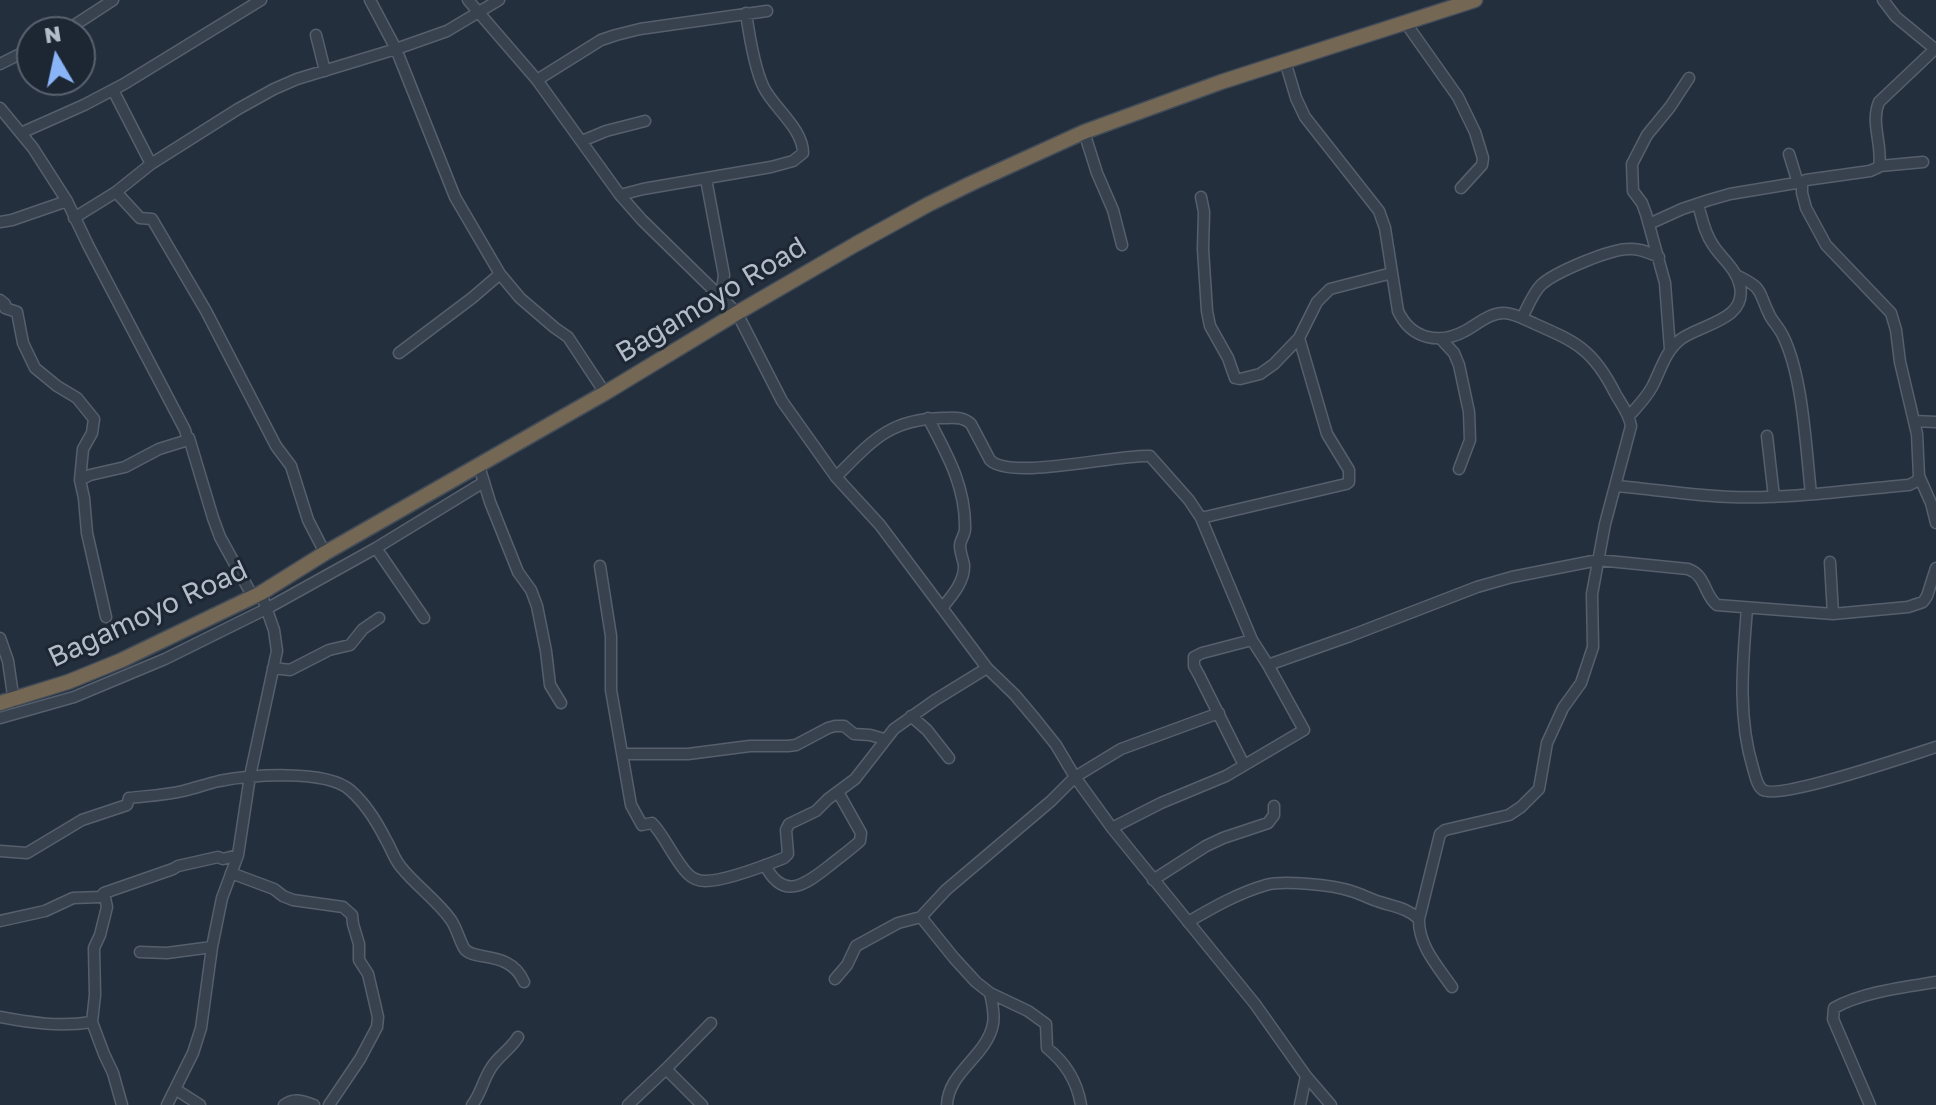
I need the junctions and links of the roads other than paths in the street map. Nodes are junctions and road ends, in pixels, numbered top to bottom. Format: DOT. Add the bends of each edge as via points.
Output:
graph roads {
  1 [pos="113,0"];
  2 [pos="261,0"];
  3 [pos="370,0"];
  4 [pos="468,0"];
  5 [pos="499,0"];
  6 [pos="1475,0"];
  7 [pos="1883,0"];
  8 [pos="767,11"];
  9 [pos="478,13"];
  10 [pos="746,13"];
  11 [pos="88,16"];
  12 [pos="1405,22"];
  13 [pos="316,35"];
  14 [pos="396,49"];
  15 [pos="1936,50"];
  16 [pos="1285,61"];
  17 [pos="325,71"];
  18 [pos="1689,78"];
  19 [pos="537,80"];
  20 [pos="113,90"];
  21 [pos="0,108"];
  22 [pos="645,121"];
  23 [pos="1084,132"];
  24 [pos="21,133"];
  25 [pos="582,141"];
  26 [pos="1789,154"];
  27 [pos="1923,162"];
  28 [pos="151,164"];
  29 [pos="1880,166"];
  30 [pos="706,179"];
  31 [pos="1800,182"];
  32 [pos="1461,188"];
  33 [pos="116,192"];
  34 [pos="620,195"];
  35 [pos="1201,197"];
  36 [pos="67,201"];
  37 [pos="1698,204"];
  38 [pos="74,218"];
  39 [pos="0,222"];
  40 [pos="1649,224"];
  41 [pos="1122,245"];
  42 [pos="1659,257"];
  43 [pos="1392,273"];
  44 [pos="500,274"];
  45 [pos="1736,275"];
  46 [pos="721,297"];
  47 [pos="0,300"];
  48 [pos="737,313"];
  49 [pos="1522,318"];
  50 [pos="1299,338"];
  51 [pos="1441,339"];
  52 [pos="1670,349"];
  53 [pos="399,353"];
  54 [pos="605,393"];
  55 [pos="1629,416"];
  56 [pos="928,418"];
  57 [pos="1914,421"];
  58 [pos="1935,422"];
  59 [pos="1917,434"];
  60 [pos="1767,436"];
  61 [pos="189,438"];
  62 [pos="479,466"];
  63 [pos="1459,469"];
  64 [pos="1919,476"];
  65 [pos="836,477"];
  66 [pos="80,480"];
  67 [pos="484,482"];
  68 [pos="1616,486"];
  69 [pos="1811,494"];
  70 [pos="1774,497"];
  71 [pos="1201,518"];
  72 [pos="1936,523"];
  73 [pos="376,548"];
  74 [pos="325,553"];
  75 [pos="1598,560"];
  76 [pos="1830,562"];
  77 [pos="600,566"];
  78 [pos="1936,568"];
  79 [pos="257,595"];
  80 [pos="268,608"];
  81 [pos="942,608"];
  82 [pos="1747,608"];
  83 [pos="1833,614"];
  84 [pos="106,617"];
  85 [pos="379,618"];
  86 [pos="424,618"];
  87 [pos="197,625"];
  88 [pos="0,638"];
  89 [pos="205,639"];
  90 [pos="1252,640"];
  91 [pos="1268,665"];
  92 [pos="273,668"];
  93 [pos="987,668"];
  94 [pos="561,703"];
  95 [pos="9,706"];
  96 [pos="1219,713"];
  97 [pos="911,716"];
  98 [pos="0,718"];
  99 [pos="884,739"];
  100 [pos="1936,747"];
  101 [pos="623,754"];
  102 [pos="949,758"];
  103 [pos="1244,765"];
  104 [pos="250,776"];
  105 [pos="1075,777"];
  106 [pos="838,792"];
  107 [pos="1274,806"];
  108 [pos="1112,828"];
  109 [pos="0,851"];
  110 [pos="238,855"];
  111 [pos="765,865"];
  112 [pos="231,873"];
  113 [pos="1153,880"];
  114 [pos="104,893"];
  115 [pos="921,917"];
  116 [pos="1419,919"];
  117 [pos="0,921"];
  118 [pos="1188,922"];
  119 [pos="212,947"];
  120 [pos="140,952"];
  121 [pos="835,979"];
  122 [pos="524,982"];
  123 [pos="1936,982"];
  124 [pos="1452,987"];
  125 [pos="990,993"];
  126 [pos="0,1017"];
  127 [pos="92,1022"];
  128 [pos="711,1023"];
  129 [pos="518,1037"];
  130 [pos="666,1069"];
  131 [pos="1306,1076"];
  132 [pos="175,1089"];
  133 [pos="122,1105"];
  134 [pos="167,1105"];
  135 [pos="200,1105"];
  136 [pos="284,1105"];
  137 [pos="314,1105"];
  138 [pos="329,1105"];
  139 [pos="472,1105"];
  140 [pos="628,1105"];
  141 [pos="702,1105"];
  142 [pos="947,1105"];
  143 [pos="1081,1105"];
  144 [pos="1300,1105"];
  145 [pos="1331,1105"];
  146 [pos="1870,1105"];
  1 -- 11 [label="street"];
  2 -- 20 [label="street"];
  3 -- 14 [label="street"];
  4 -- 9 [label="street"];
  5 -- 9 [label="street"];
  6 -- 12 [label="highway, Bagamoyo Road"];
  7 -- 15 [label="street"];
  8 -- 10 [label="street"];
  9 -- 14 [label="street" via="447,31"];
  9 -- 19 [label="street"];
  10 -- 19 [label="street" via="616,35"];
  10 -- 30 [label="street" via="764,88 800,136 803,153 771,167"];
  12 -- 16 [label="highway, Bagamoyo Road"];
  12 -- 32 [label="street" via="1458,97 1475,132 1482,165"];
  13 -- 17 [label="street"];
  14 -- 17 [label="street"];
  14 -- 44 [label="street" via="455,197"];
  15 -- 29 [label="street" via="1879,102 1875,124"];
  16 -- 23 [label="highway, Bagamoyo Road"];
  16 -- 43 [label="street" via="1305,117 1379,211"];
  17 -- 28 [label="street" via="274,89"];
  18 -- 40 [label="street" via="1632,164 1633,191"];
  19 -- 25 [label="street"];
  20 -- 24 [label="street"];
  20 -- 28 [label="street"];
  21 -- 24 [label="street"];
  22 -- 25 [label="street"];
  23 -- 41 [label="street"];
  23 -- 48 [label="highway, Bagamoyo Road" via="929,204"];
  24 -- 36 [label="street"];
  25 -- 34 [label="street"];
  26 -- 31 [label="street"];
  27 -- 29 [label="street"];
  28 -- 33 [label="street"];
  29 -- 31 [label="street"];
  30 -- 34 [label="street"];
  30 -- 46 [label="street" via="724,275"];
  31 -- 37 [label="street"];
  31 -- 57 [label="street" via="1806,208 1826,245 1891,313"];
  33 -- 38 [label="street"];
  33 -- 74 [label="street" via="140,218 152,219 206,311 291,466"];
  34 -- 46 [label="street"];
  35 -- 50 [label="street" via="1207,311 1235,378 1260,374"];
  36 -- 38 [label="street"];
  36 -- 39 [label="street"];
  37 -- 40 [label="street"];
  37 -- 45 [label="street" via="1711,241"];
  38 -- 61 [label="street"];
  40 -- 42 [label="street"];
  42 -- 49 [label="street" via="1627,249 1558,274 1540,286"];
  42 -- 52 [label="street"];
  43 -- 50 [label="street" via="1324,294"];
  43 -- 51 [label="street" via="1402,319 1415,333"];
  44 -- 53 [label="street"];
  44 -- 54 [label="street" via="520,298 568,337"];
  45 -- 52 [label="street" via="1738,308"];
  45 -- 69 [label="street" via="1760,290 1783,335 1797,386"];
  46 -- 48 [label="street"];
  47 -- 66 [label="street" via="17,312 35,368 77,398 94,419 83,449"];
  48 -- 54 [label="highway, Bagamoyo Road"];
  48 -- 65 [label="street" via="782,401"];
  49 -- 51 [label="street" via="1494,315"];
  49 -- 55 [label="street" via="1573,341 1590,355"];
  50 -- 71 [label="street" via="1327,434 1349,470 1349,482"];
  51 -- 63 [label="street" via="1459,365 1469,412 1470,440"];
  52 -- 55 [label="street" via="1652,388"];
  54 -- 62 [label="highway, Bagamoyo Road"];
  55 -- 68 [label="street"];
  56 -- 65 [label="street" via="891,429"];
  56 -- 71 [label="street" via="967,420 990,460 1001,467 1150,456"];
  56 -- 81 [label="street" via="953,466 964,503 964,566 959,585"];
  57 -- 58 [label="street"];
  57 -- 59 [label="street"];
  58 -- 59 [label="street"];
  59 -- 64 [label="street"];
  60 -- 70 [label="street"];
  61 -- 66 [label="street" via="125,467"];
  61 -- 79 [label="street" via="216,527"];
  62 -- 67 [label="street"];
  62 -- 74 [label="highway, Bagamoyo Road"];
  64 -- 69 [label="street" via="1909,485"];
  64 -- 72 [label="street"];
  65 -- 81 [label="street" via="880,525"];
  66 -- 84 [label="street"];
  67 -- 73 [label="street"];
  67 -- 94 [label="street" via="518,572 537,606 550,685"];
  68 -- 70 [label="street"];
  68 -- 75 [label="street"];
  69 -- 70 [label="street"];
  71 -- 90 [label="street"];
  73 -- 80 [label="street"];
  73 -- 86 [label="street"];
  74 -- 79 [label="highway, Bagamoyo Road"];
  75 -- 82 [label="street" via="1688,569 1699,575 1712,602"];
  75 -- 91 [label="street" via="1477,587"];
  75 -- 116 [label="street" via="1592,594 1593,647 1581,683 1552,728 1539,789 1509,815 1440,834"];
  76 -- 83 [label="street"];
  77 -- 101 [label="street" via="611,636 611,690"];
  78 -- 83 [label="street" via="1923,602"];
  79 -- 80 [label="street"];
  79 -- 87 [label="highway, Bagamoyo Road"];
  80 -- 89 [label="street"];
  80 -- 92 [label="street" via="277,651"];
  81 -- 93 [label="street"];
  82 -- 83 [label="street"];
  82 -- 100 [label="street" via="1743,710 1749,755 1763,790 1790,789"];
  85 -- 92 [label="street" via="350,645 290,670"];
  87 -- 89 [label="street"];
  87 -- 95 [label="highway, Bagamoyo Road"];
  88 -- 95 [label="street" via="8,661"];
  89 -- 95 [label="street" via="96,688"];
  90 -- 91 [label="street"];
  90 -- 96 [label="street" via="1194,657"];
  91 -- 103 [label="street" via="1304,730"];
  92 -- 104 [label="street"];
  93 -- 97 [label="street"];
  93 -- 105 [label="street" via="1036,720"];
  95 -- 98 [label="street"];
  96 -- 103 [label="street"];
  96 -- 105 [label="street" via="1121,749"];
  97 -- 99 [label="street"];
  97 -- 102 [label="street"];
  99 -- 101 [label="street" via="835,726 796,745"];
  99 -- 106 [label="street" via="855,779"];
  101 -- 111 [label="street" via="638,820 642,825 652,823 689,876 705,881"];
  103 -- 108 [label="street"];
  104 -- 109 [label="street" via="129,798 127,805 82,820 27,853"];
  104 -- 110 [label="street"];
  104 -- 122 [label="street" via="325,778 349,789 369,811 399,865 452,922 466,951 506,962"];
  105 -- 108 [label="street"];
  105 -- 115 [label="street"];
  106 -- 111 [label="street" via="787,826 788,854"];
  106 -- 111 [label="street" via="861,833 860,841 804,885 781,884"];
  107 -- 113 [label="street" via="1268,823 1206,846"];
  108 -- 113 [label="street"];
  110 -- 112 [label="street"];
  110 -- 114 [label="street" via="178,866"];
  112 -- 119 [label="street"];
  112 -- 138 [label="street" via="293,900 343,907 352,915 377,1027"];
  113 -- 118 [label="street"];
  114 -- 117 [label="street"];
  114 -- 127 [label="street" via="107,907 94,948"];
  115 -- 121 [label="street" via="856,946"];
  115 -- 125 [label="street"];
  116 -- 118 [label="street" via="1353,891 1278,883 1239,895"];
  116 -- 124 [label="street" via="1423,943"];
  118 -- 131 [label="street"];
  119 -- 120 [label="street"];
  119 -- 132 [label="street" via="201,1028"];
  123 -- 146 [label="street" via="1834,1008 1833,1019"];
  125 -- 142 [label="street" via="994,1013 989,1036 953,1084"];
  125 -- 143 [label="street" via="1046,1024 1047,1048 1073,1078"];
  126 -- 127 [label="street" via="36,1024"];
  127 -- 133 [label="street"];
  128 -- 130 [label="street"];
  129 -- 139 [label="street" via="492,1065"];
  130 -- 140 [label="street"];
  130 -- 141 [label="street"];
  131 -- 144 [label="street"];
  131 -- 145 [label="street"];
  132 -- 134 [label="street"];
  132 -- 135 [label="street"];
  136 -- 137 [label="street" via="298,1099"];
}
